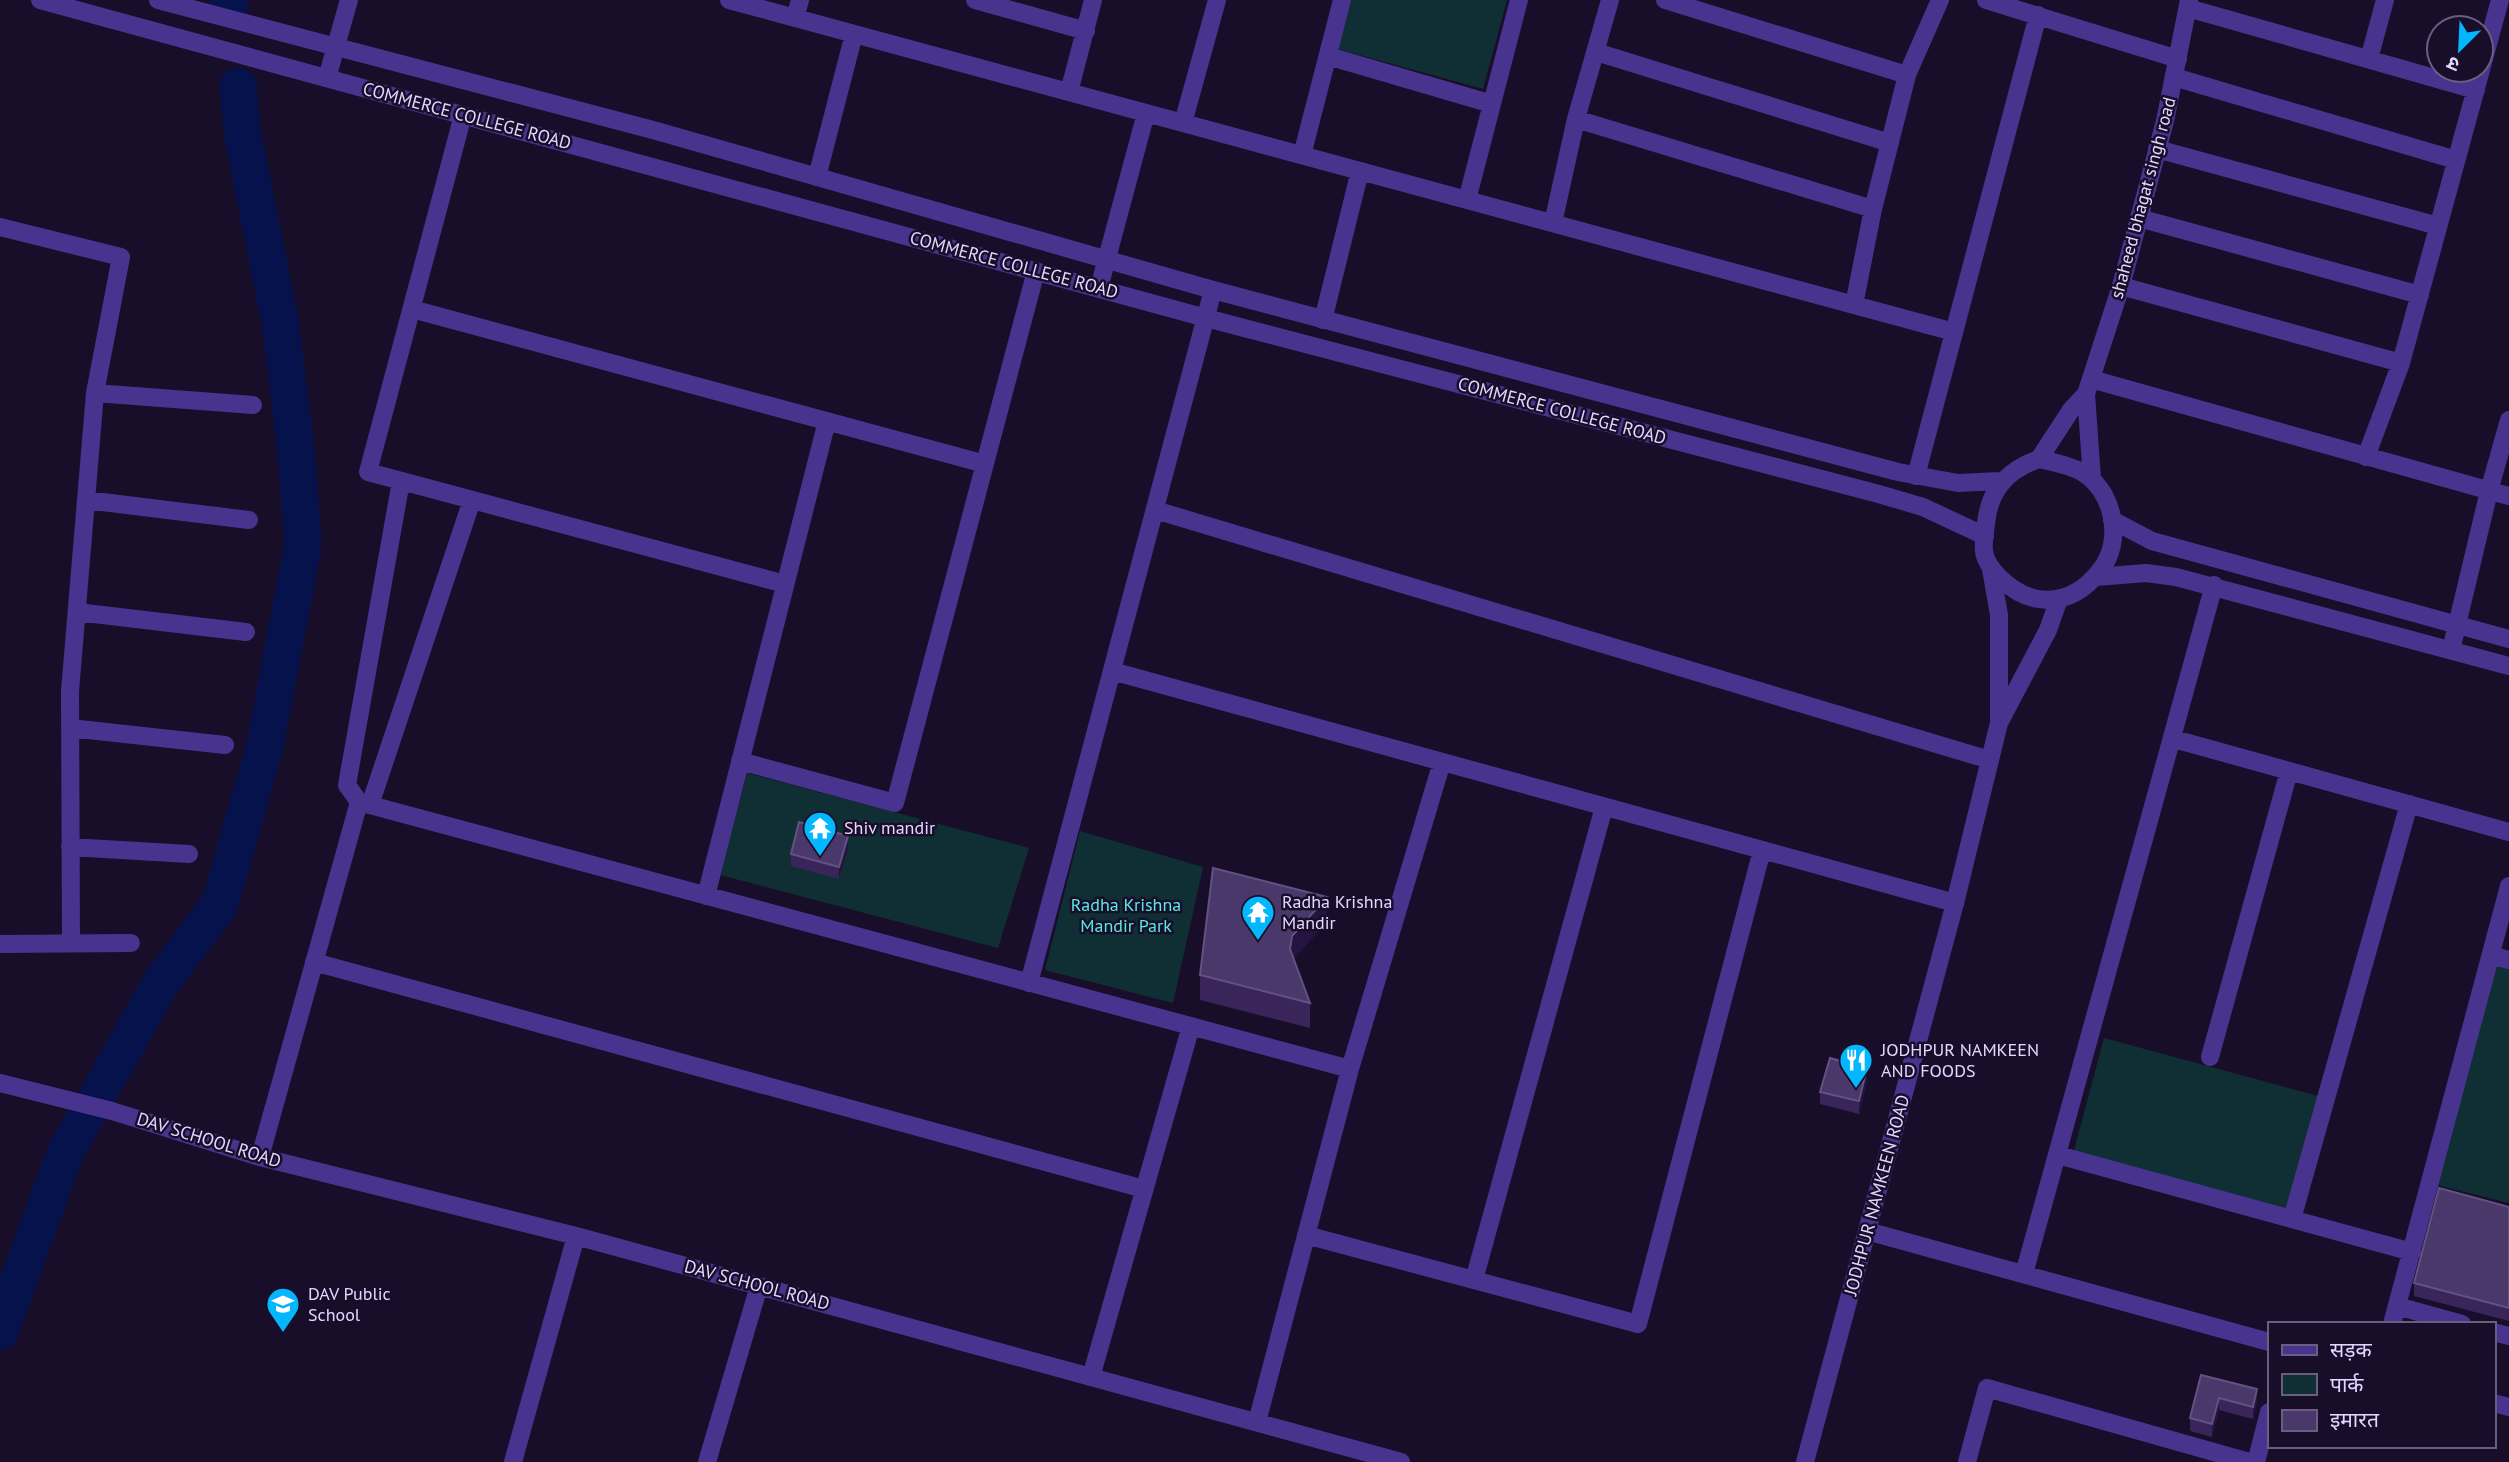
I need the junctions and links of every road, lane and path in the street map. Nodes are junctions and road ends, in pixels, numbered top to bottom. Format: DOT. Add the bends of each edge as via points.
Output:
graph roads {
  1 [pos="40,0"];
  2 [pos="158,0"];
  3 [pos="349,0"];
  4 [pos="729,0"];
  5 [pos="800,0"];
  6 [pos="975,0"];
  7 [pos="1093,0"];
  8 [pos="1217,0"];
  9 [pos="1342,0"];
  10 [pos="1519,0"];
  11 [pos="1610,0"];
  12 [pos="1664,0"];
  13 [pos="1940,0"];
  14 [pos="1986,0"];
  15 [pos="2385,0"];
  16 [pos="2500,0"];
  17 [pos="2189,4"];
  18 [pos="2038,15"];
  19 [pos="795,18"];
  20 [pos="2495,18"];
  21 [pos="1086,31"];
  22 [pos="854,34"];
  23 [pos="336,47"];
  24 [pos="1596,52"];
  25 [pos="1328,56"];
  26 [pos="2178,59"];
  27 [pos="2369,59"];
  28 [pos="1907,75"];
  29 [pos="2174,77"];
  30 [pos="327,78"];
  31 [pos="2478,84"];
  32 [pos="2476,90"];
  33 [pos="1069,92"];
  34 [pos="1492,104"];
  35 [pos="1146,113"];
  36 [pos="463,115"];
  37 [pos="1576,119"];
  38 [pos="1183,123"];
  39 [pos="1890,143"];
  40 [pos="2157,149"];
  41 [pos="1302,156"];
  42 [pos="2456,160"];
  43 [pos="1360,171"];
  44 [pos="817,177"];
  45 [pos="1467,200"];
  46 [pos="1873,209"];
  47 [pos="2138,218"];
  48 [pos="1553,223"];
  49 [pos="2438,226"];
  50 [pos="0,227"];
  51 [pos="1107,260"];
  52 [pos="1036,271"];
  53 [pos="2121,286"];
  54 [pos="1099,288"];
  55 [pos="1213,290"];
  56 [pos="2420,295"];
  57 [pos="1854,305"];
  58 [pos="412,309"];
  59 [pos="1206,318"];
  60 [pos="1323,320"];
  61 [pos="1954,332"];
  62 [pos="2401,363"];
  63 [pos="2089,386"];
  64 [pos="95,393"];
  65 [pos="253,405"];
  66 [pos="2509,420"];
  67 [pos="827,421"];
  68 [pos="2366,457"];
  69 [pos="2039,459"];
  70 [pos="985,464"];
  71 [pos="1916,475"];
  72 [pos="2092,479"];
  73 [pos="401,481"];
  74 [pos="2001,481"];
  75 [pos="2489,491"];
  76 [pos="2509,496"];
  77 [pos="472,499"];
  78 [pos="86,500"];
  79 [pos="1155,510"];
  80 [pos="249,520"];
  81 [pos="2112,520"];
  82 [pos="1985,536"];
  83 [pos="1991,569"];
  84 [pos="2096,577"];
  85 [pos="785,584"];
  86 [pos="2214,585"];
  87 [pos="2059,599"];
  88 [pos="77,612"];
  89 [pos="2458,625"];
  90 [pos="246,632"];
  91 [pos="2509,639"];
  92 [pos="2451,650"];
  93 [pos="2509,666"];
  94 [pos="1112,671"];
  95 [pos="1999,723"];
  96 [pos="70,728"];
  97 [pos="2174,739"];
  98 [pos="225,745"];
  99 [pos="1990,760"];
  100 [pos="740,761"];
  101 [pos="1442,762"];
  102 [pos="2289,771"];
  103 [pos="364,804"];
  104 [pos="2409,804"];
  105 [pos="1604,807"];
  106 [pos="2509,832"];
  107 [pos="70,847"];
  108 [pos="1762,850"];
  109 [pos="189,854"];
  110 [pos="2509,886"];
  111 [pos="706,895"];
  112 [pos="1955,903"];
  113 [pos="71,943"];
  114 [pos="131,943"];
  115 [pos="0,944"];
  116 [pos="2491,955"];
  117 [pos="2509,960"];
  118 [pos="314,962"];
  119 [pos="1029,983"];
  120 [pos="1191,1026"];
  121 [pos="2210,1057"];
  122 [pos="1350,1069"];
  123 [pos="0,1083"];
  124 [pos="2058,1155"];
  125 [pos="260,1157"];
  126 [pos="1144,1189"];
  127 [pos="2292,1219"];
  128 [pos="1867,1231"];
  129 [pos="1306,1235"];
  130 [pos="576,1236"];
  131 [pos="2412,1252"];
  132 [pos="2024,1275"];
  133 [pos="1474,1280"];
  134 [pos="759,1286"];
  135 [pos="2395,1315"];
  136 [pos="2447,1322"];
  137 [pos="2268,1342"];
  138 [pos="1091,1377"];
  139 [pos="2268,1416"];
  140 [pos="1257,1422"];
  141 [pos="513,1462"];
  142 [pos="708,1462"];
  143 [pos="1401,1462"];
  144 [pos="1805,1462"];
  145 [pos="1967,1462"];
  146 [pos="2249,1462"];
  147 [pos="2256,1462"];
  1 -- 30 [label="street, COMMERCE COLLEGE ROAD"];
  2 -- 23 [label="street"];
  3 -- 23 [label="street"];
  4 -- 19 [label="street"];
  5 -- 19 [label="street"];
  6 -- 21 [label="street"];
  7 -- 21 [label="street"];
  8 -- 38 [label="street"];
  9 -- 25 [label="street"];
  10 -- 34 [label="street"];
  11 -- 24 [label="street"];
  12 -- 28 [label="street"];
  13 -- 28 [label="street"];
  14 -- 18 [label="street"];
  15 -- 27 [label="street"];
  16 -- 20 [label="street"];
  17 -- 26 [label="street, shaheed bhagat singh road"];
  17 -- 27 [label="street"];
  18 -- 26 [label="street"];
  18 -- 61 [label="street"];
  19 -- 22 [label="street"];
  21 -- 33 [label="street"];
  22 -- 33 [label="street"];
  22 -- 44 [label="street"];
  23 -- 30 [label="street"];
  23 -- 44 [label="street"];
  24 -- 37 [label="street"];
  24 -- 39 [label="street"];
  25 -- 34 [label="street"];
  25 -- 41 [label="street"];
  26 -- 29 [label="street, shaheed bhagat singh road"];
  27 -- 32 [label="street"];
  28 -- 39 [label="street"];
  29 -- 40 [label="street, shaheed bhagat singh road"];
  29 -- 42 [label="street"];
  30 -- 36 [label="street, COMMERCE COLLEGE ROAD"];
  31 -- 32 [label="street"];
  32 -- 42 [label="street"];
  33 -- 35 [label="street"];
  34 -- 45 [label="street"];
  35 -- 38 [label="street"];
  35 -- 51 [label="street"];
  36 -- 52 [label="street, COMMERCE COLLEGE ROAD"];
  36 -- 58 [label="street"];
  37 -- 46 [label="street"];
  37 -- 48 [label="street"];
  38 -- 41 [label="street"];
  39 -- 46 [label="street"];
  40 -- 47 [label="street, shaheed bhagat singh road"];
  40 -- 49 [label="street"];
  41 -- 43 [label="street"];
  42 -- 49 [label="street"];
  43 -- 45 [label="street"];
  43 -- 60 [label="street"];
  44 -- 51 [label="street"];
  45 -- 48 [label="street"];
  46 -- 57 [label="street"];
  47 -- 53 [label="street, shaheed bhagat singh road"];
  47 -- 56 [label="street"];
  48 -- 57 [label="street"];
  49 -- 56 [label="street"];
  50 -- 64 [label="street" via="121,257"];
  51 -- 54 [label="street"];
  51 -- 55 [label="street"];
  52 -- 54 [label="street, COMMERCE COLLEGE ROAD"];
  52 -- 70 [label="street"];
  53 -- 62 [label="street"];
  53 -- 63 [label="street, shaheed bhagat singh road"];
  54 -- 59 [label="street, COMMERCE COLLEGE ROAD"];
  55 -- 59 [label="street"];
  55 -- 60 [label="street"];
  56 -- 62 [label="street"];
  57 -- 61 [label="street"];
  58 -- 67 [label="street"];
  58 -- 73 [label="street" via="368,472"];
  59 -- 79 [label="street"];
  59 -- 82 [label="street, COMMERCE COLLEGE ROAD" via="1875,493 1923,507"];
  60 -- 71 [label="street"];
  61 -- 71 [label="street"];
  62 -- 68 [label="street"];
  63 -- 68 [label="street"];
  63 -- 69 [label="street"];
  63 -- 72 [label="street"];
  64 -- 65 [label="street"];
  64 -- 78 [label="street"];
  66 -- 75 [label="street"];
  67 -- 70 [label="street"];
  67 -- 85 [label="street"];
  68 -- 75 [label="street"];
  69 -- 72 [label="street"];
  69 -- 74 [label="street"];
  70 -- 100 [label="street" via="895,803"];
  71 -- 74 [label="street" via="1958,483"];
  72 -- 81 [label="street"];
  73 -- 77 [label="street"];
  73 -- 103 [label="street" via="346,785"];
  74 -- 82 [label="street" via="1988,504"];
  75 -- 76 [label="street"];
  75 -- 89 [label="street"];
  77 -- 85 [label="street"];
  77 -- 103 [label="street"];
  78 -- 80 [label="street"];
  78 -- 88 [label="street"];
  79 -- 94 [label="street"];
  79 -- 99 [label="street"];
  81 -- 84 [label="street" via="2114,540"];
  81 -- 89 [label="street" via="2152,541"];
  82 -- 83 [label="street" via="1984,552"];
  83 -- 87 [label="street" via="2025,597"];
  83 -- 95 [label="street" via="2000,628"];
  84 -- 86 [label="street" via="2146,573"];
  84 -- 87 [label="street"];
  85 -- 100 [label="street"];
  86 -- 92 [label="street"];
  86 -- 97 [label="street"];
  87 -- 95 [label="street" via="2048,630"];
  88 -- 90 [label="street"];
  88 -- 96 [label="street"];
  89 -- 91 [label="street"];
  89 -- 92 [label="street"];
  92 -- 93 [label="street"];
  94 -- 101 [label="street"];
  94 -- 119 [label="street"];
  95 -- 99 [label="street, JODHPUR NAMKEEN ROAD"];
  96 -- 98 [label="street"];
  96 -- 107 [label="street"];
  97 -- 102 [label="street"];
  97 -- 124 [label="street"];
  99 -- 112 [label="street, JODHPUR NAMKEEN ROAD"];
  100 -- 111 [label="street"];
  101 -- 105 [label="street"];
  101 -- 122 [label="street"];
  102 -- 104 [label="street"];
  102 -- 121 [label="street"];
  103 -- 111 [label="street"];
  103 -- 118 [label="street"];
  104 -- 106 [label="street"];
  104 -- 127 [label="street"];
  105 -- 108 [label="street"];
  105 -- 133 [label="street"];
  107 -- 109 [label="street"];
  107 -- 113 [label="street"];
  108 -- 112 [label="street"];
  108 -- 133 [label="street" via="1638,1324"];
  110 -- 116 [label="street"];
  111 -- 119 [label="street"];
  112 -- 128 [label="street, JODHPUR NAMKEEN ROAD"];
  113 -- 114 [label="street"];
  113 -- 115 [label="street"];
  116 -- 117 [label="street"];
  116 -- 131 [label="street" via="2435,1190"];
  118 -- 125 [label="street"];
  118 -- 126 [label="street"];
  119 -- 120 [label="street"];
  120 -- 122 [label="street"];
  120 -- 126 [label="street"];
  122 -- 129 [label="street"];
  123 -- 125 [label="street, DAV SCHOOL ROAD" via="112,1111"];
  124 -- 127 [label="street"];
  124 -- 132 [label="street"];
  125 -- 130 [label="street, DAV SCHOOL ROAD"];
  126 -- 138 [label="street"];
  127 -- 131 [label="street"];
  128 -- 132 [label="street"];
  128 -- 144 [label="street, JODHPUR NAMKEEN ROAD"];
  129 -- 133 [label="street"];
  129 -- 140 [label="street"];
  130 -- 134 [label="street, DAV SCHOOL ROAD"];
  130 -- 141 [label="street"];
  131 -- 135 [label="street"];
  132 -- 137 [label="street"];
  134 -- 138 [label="street, DAV SCHOOL ROAD"];
  134 -- 142 [label="street"];
  135 -- 136 [label="street"];
  138 -- 140 [label="street, DAV SCHOOL ROAD"];
  139 -- 147 [label="street"];
  140 -- 143 [label="street, DAV SCHOOL ROAD"];
  145 -- 146 [label="street" via="1987,1388"];
}
